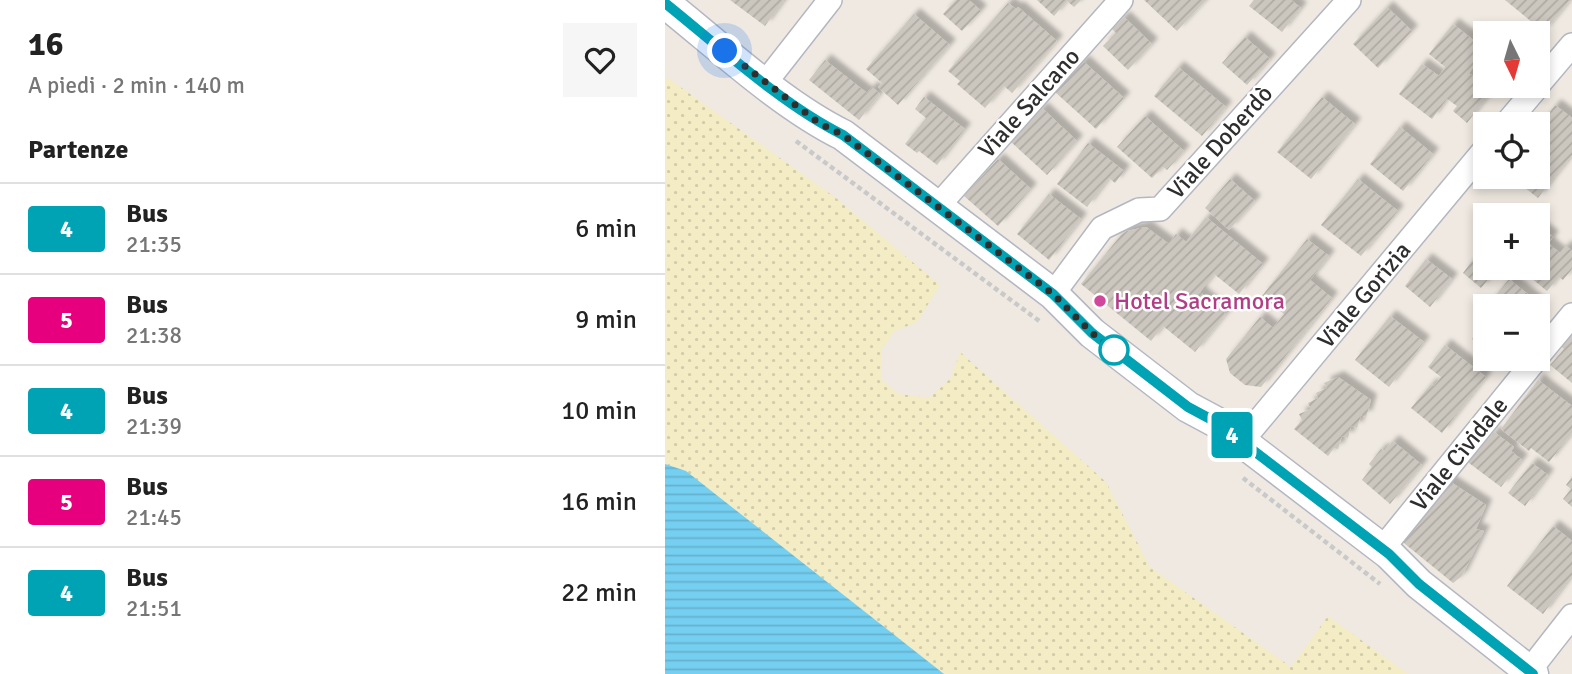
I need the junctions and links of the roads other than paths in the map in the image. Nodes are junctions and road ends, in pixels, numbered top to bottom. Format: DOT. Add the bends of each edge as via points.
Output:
graph roads {
  1 [pos="830,0"];
  2 [pos="1121,0"];
  3 [pos="1349,0"];
  4 [pos="665,3"];
  5 [pos="1572,45"];
  6 [pos="1551,70"];
  7 [pos="765,83"];
  8 [pos="1528,98"];
  9 [pos="1516,112"];
  10 [pos="1473,164"];
  11 [pos="937,206"];
  12 [pos="1053,294"];
  13 [pos="1572,314"];
  14 [pos="1550,341"];
  15 [pos="1526,371"];
  16 [pos="1241,442"];
  17 [pos="1382,549"];
  18 [pos="1572,616"];
  19 [pos="1531,672"];
  1 -- 7 [label="street"];
  2 -- 11 [label="street, Viale Salcano"];
  3 -- 12 [label="street, Viale Doberdò" via="1160,209 1139,210 1102,228"];
  4 -- 7 [label="street"];
  5 -- 6 [label="street"];
  7 -- 11 [label="street"];
  8 -- 9 [label="street"];
  10 -- 16 [label="street, Viale Gorizia"];
  11 -- 12 [label="street"];
  12 -- 16 [label="street" via="1092,333"];
  13 -- 14 [label="street, Viale Cividale"];
  15 -- 17 [label="street, Viale Cividale"];
  16 -- 17 [label="street"];
  17 -- 19 [label="street"];
  18 -- 19 [label="street"];
}
